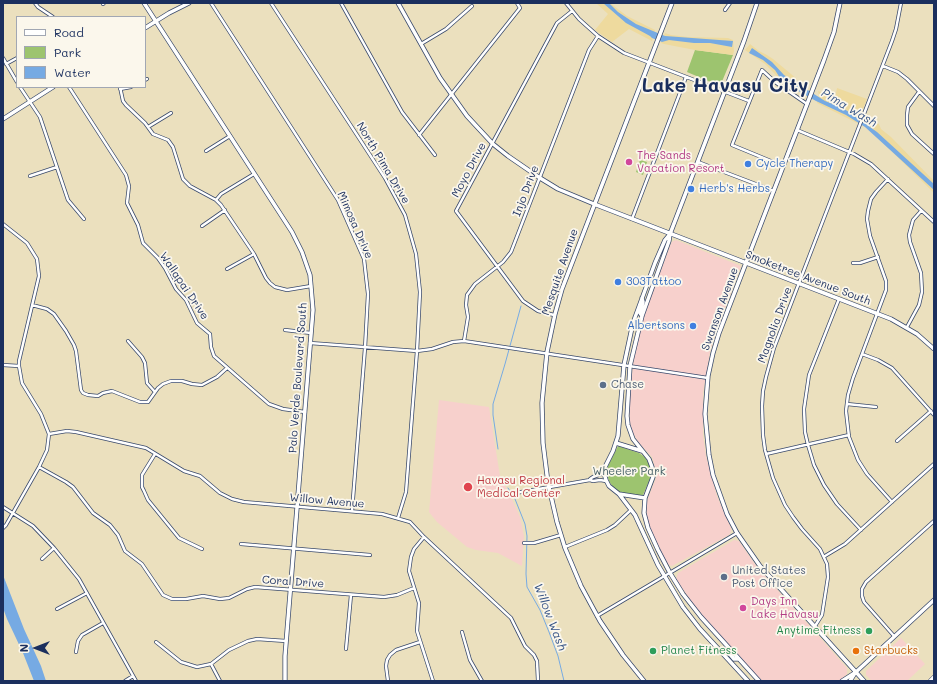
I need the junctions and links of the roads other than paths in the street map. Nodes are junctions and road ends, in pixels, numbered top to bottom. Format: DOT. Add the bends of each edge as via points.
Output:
graph roads {
  1 [pos="35,3"];
  2 [pos="144,3"];
  3 [pos="189,3"];
  4 [pos="211,3"];
  5 [pos="271,3"];
  6 [pos="341,3"];
  7 [pos="398,3"];
  8 [pos="517,3"];
  9 [pos="566,3"];
  10 [pos="672,3"];
  11 [pos="730,3"];
  12 [pos="757,3"];
  13 [pos="840,3"];
  14 [pos="901,3"];
  15 [pos="472,6"];
  16 [pos="725,10"];
  17 [pos="572,11"];
  18 [pos="52,16"];
  19 [pos="156,21"];
  20 [pos="146,27"];
  21 [pos="598,36"];
  22 [pos="421,44"];
  23 [pos="3,58"];
  24 [pos="16,59"];
  25 [pos="649,63"];
  26 [pos="6,64"];
  27 [pos="883,66"];
  28 [pos="686,76"];
  29 [pos="16,80"];
  30 [pos="21,88"];
  31 [pos="52,88"];
  32 [pos="70,88"];
  33 [pos="120,88"];
  34 [pos="724,91"];
  35 [pos="919,92"];
  36 [pos="451,95"];
  37 [pos="749,101"];
  38 [pos="30,102"];
  39 [pos="807,104"];
  40 [pos="934,106"];
  41 [pos="170,113"];
  42 [pos="3,119"];
  43 [pos="148,127"];
  44 [pos="797,130"];
  45 [pos="419,135"];
  46 [pos="230,136"];
  47 [pos="493,144"];
  48 [pos="206,151"];
  49 [pos="849,152"];
  50 [pos="934,154"];
  51 [pos="435,155"];
  52 [pos="697,162"];
  53 [pos="783,166"];
  54 [pos="57,168"];
  55 [pos="254,174"];
  56 [pos="30,176"];
  57 [pos="540,178"];
  58 [pos="888,179"];
  59 [pos="774,191"];
  60 [pos="216,200"];
  61 [pos="594,204"];
  62 [pos="224,210"];
  63 [pos="921,211"];
  64 [pos="84,219"];
  65 [pos="632,219"];
  66 [pos="934,222"];
  67 [pos="3,224"];
  68 [pos="202,226"];
  69 [pos="670,234"];
  70 [pos="254,254"];
  71 [pos="878,257"];
  72 [pos="746,263"];
  73 [pos="853,263"];
  74 [pos="497,267"];
  75 [pos="227,269"];
  76 [pos="799,284"];
  77 [pos="312,286"];
  78 [pos="642,298"];
  79 [pos="838,299"];
  80 [pos="32,305"];
  81 [pos="878,314"];
  82 [pos="554,316"];
  83 [pos="642,316"];
  84 [pos="907,327"];
  85 [pos="285,330"];
  86 [pos="311,333"];
  87 [pos="128,340"];
  88 [pos="464,341"];
  89 [pos="310,344"];
  90 [pos="365,348"];
  91 [pos="934,349"];
  92 [pos="417,351"];
  93 [pos="547,354"];
  94 [pos="862,354"];
  95 [pos="3,365"];
  96 [pos="624,365"];
  97 [pos="19,366"];
  98 [pos="630,366"];
  99 [pos="227,368"];
  100 [pos="708,378"];
  101 [pos="155,392"];
  102 [pos="847,404"];
  103 [pos="876,407"];
  104 [pos="931,411"];
  105 [pos="305,412"];
  106 [pos="934,415"];
  107 [pos="49,434"];
  108 [pos="849,436"];
  109 [pos="897,441"];
  110 [pos="616,444"];
  111 [pos="808,445"];
  112 [pos="642,451"];
  113 [pos="155,454"];
  114 [pos="766,454"];
  115 [pos="934,464"];
  116 [pos="39,467"];
  117 [pos="604,473"];
  118 [pos="590,480"];
  119 [pos="606,481"];
  120 [pos="549,486"];
  121 [pos="619,494"];
  122 [pos="504,495"];
  123 [pos="646,498"];
  124 [pos="892,502"];
  125 [pos="3,507"];
  126 [pos="297,507"];
  127 [pos="632,510"];
  128 [pos="352,512"];
  129 [pos="13,513"];
  130 [pos="398,518"];
  131 [pos="934,521"];
  132 [pos="3,528"];
  133 [pos="861,530"];
  134 [pos="737,533"];
  135 [pos="561,535"];
  136 [pos="424,537"];
  137 [pos="524,543"];
  138 [pos="240,544"];
  139 [pos="565,547"];
  140 [pos="54,548"];
  141 [pos="202,549"];
  142 [pos="294,549"];
  143 [pos="370,555"];
  144 [pos="824,556"];
  145 [pos="42,559"];
  146 [pos="670,573"];
  147 [pos="664,576"];
  148 [pos="414,588"];
  149 [pos="290,590"];
  150 [pos="87,593"];
  151 [pos="351,595"];
  152 [pos="934,600"];
  153 [pos="57,609"];
  154 [pos="597,616"];
  155 [pos="103,622"];
  156 [pos="815,626"];
  157 [pos="462,632"];
  158 [pos="894,636"];
  159 [pos="286,641"];
  160 [pos="156,642"];
  161 [pos="420,642"];
  162 [pos="346,649"];
  163 [pos="720,650"];
  164 [pos="76,652"];
  165 [pos="739,659"];
  166 [pos="211,664"];
  167 [pos="856,672"];
  168 [pos="133,676"];
  169 [pos="934,678"];
  170 [pos="125,681"];
  171 [pos="136,681"];
  172 [pos="220,681"];
  173 [pos="285,681"];
  174 [pos="387,681"];
  175 [pos="433,681"];
  176 [pos="482,681"];
  177 [pos="538,681"];
  178 [pos="644,681"];
  179 [pos="748,681"];
  180 [pos="759,681"];
  181 [pos="842,681"];
  182 [pos="850,681"];
  183 [pos="864,681"];
  184 [pos="930,681"];
  1 -- 18 [label="street"];
  2 -- 19 [label="main road, Palo Verde Boulevard South"];
  3 -- 19 [label="main road"];
  4 -- 90 [label="street, Mimosa Drive" via="338,200 364,259 368,294"];
  5 -- 92 [label="street, North Pima Drive" via="385,178 404,215 416,254 420,292"];
  6 -- 45 [label="street" via="402,112"];
  7 -- 22 [label="main road, Smoketree Avenue South"];
  8 -- 36 [label="street" via="520,8"];
  9 -- 17 [label="street"];
  10 -- 25 [label="main road, Mesquite Avenue"];
  11 -- 16 [label="street"];
  12 -- 34 [label="main road"];
  13 -- 39 [label="main road, Swanson Avenue" via="829,46"];
  14 -- 27 [label="street, Magnolia Drive" via="896,29"];
  15 -- 22 [label="street" via="446,29"];
  17 -- 21 [label="street"];
  17 -- 47 [label="street, Moyo Drive" via="557,23"];
  19 -- 20 [label="main road"];
  19 -- 46 [label="main road, Palo Verde Boulevard South"];
  21 -- 25 [label="street"];
  21 -- 57 [label="street, Injo Drive" via="589,50"];
  22 -- 36 [label="main road, Smoketree Avenue South"];
  23 -- 26 [label="street"];
  24 -- 26 [label="street"];
  25 -- 28 [label="street"];
  25 -- 61 [label="main road, Mesquite Avenue"];
  26 -- 29 [label="street"];
  27 -- 35 [label="street" via="898,72"];
  27 -- 49 [label="street, Magnolia Drive"];
  28 -- 34 [label="street"];
  28 -- 65 [label="street"];
  30 -- 38 [label="street"];
  31 -- 38 [label="main road"];
  32 -- 99 [label="street, Wallapai Drive" via="128,179 127,203 138,225 142,243 165,268 176,289 186,300 194,319 210,334 214,356"];
  33 -- 43 [label="street" via="123,101"];
  34 -- 37 [label="street"];
  34 -- 52 [label="main road"];
  35 -- 40 [label="street"];
  35 -- 50 [label="street" via="908,107 908,125 912,134"];
  36 -- 45 [label="street"];
  36 -- 47 [label="main road, Smoketree Avenue South"];
  37 -- 39 [label="street" via="762,70"];
  37 -- 53 [label="street" via="732,145"];
  38 -- 42 [label="main road"];
  38 -- 54 [label="street" via="40,116"];
  39 -- 44 [label="main road, Swanson Avenue"];
  41 -- 43 [label="street"];
  43 -- 60 [label="street" via="153,134 168,140 174,147 183,179 190,186"];
  44 -- 49 [label="street"];
  44 -- 53 [label="main road, Swanson Avenue"];
  45 -- 51 [label="street"];
  46 -- 48 [label="street"];
  46 -- 55 [label="main road, Palo Verde Boulevard South"];
  47 -- 57 [label="main road, Smoketree Avenue South"];
  47 -- 74 [label="street, Moyo Drive" via="456,211"];
  49 -- 58 [label="street" via="871,164"];
  49 -- 76 [label="street, Magnolia Drive"];
  52 -- 59 [label="street"];
  52 -- 69 [label="main road"];
  53 -- 59 [label="main road, Swanson Avenue"];
  54 -- 56 [label="street"];
  54 -- 64 [label="street" via="68,200"];
  55 -- 60 [label="street" via="221,194"];
  55 -- 77 [label="main road, Palo Verde Boulevard South" via="298,242"];
  57 -- 61 [label="main road, Smoketree Avenue South"];
  57 -- 74 [label="street, Injo Drive" via="511,252"];
  58 -- 63 [label="street"];
  58 -- 71 [label="street" via="873,196 867,215 868,232"];
  59 -- 72 [label="main road, Swanson Avenue"];
  60 -- 62 [label="street"];
  61 -- 65 [label="main road, Smoketree Avenue South"];
  61 -- 82 [label="main road, Mesquite Avenue" via="566,276"];
  62 -- 68 [label="street"];
  62 -- 70 [label="street"];
  63 -- 66 [label="street"];
  63 -- 84 [label="street" via="912,223 910,242 921,273 922,292 919,305"];
  65 -- 69 [label="main road, Smoketree Avenue South"];
  67 -- 80 [label="street" via="26,243 37,259 39,276"];
  69 -- 72 [label="main road, Smoketree Avenue South"];
  69 -- 78 [label="main road" via="665,240"];
  69 -- 83 [label="main road"];
  70 -- 75 [label="street"];
  70 -- 77 [label="street" via="266,278 275,287 294,290"];
  71 -- 73 [label="street" via="859,264"];
  71 -- 81 [label="street" via="887,285"];
  72 -- 76 [label="main road, Smoketree Avenue South"];
  72 -- 100 [label="main road, Swanson Avenue" via="719,333"];
  74 -- 82 [label="street, Moyo Drive" via="522,301 538,311"];
  74 -- 88 [label="street, Injo Drive" via="474,284 467,295 468,317"];
  76 -- 79 [label="main road, Smoketree Avenue South"];
  76 -- 114 [label="street, Magnolia Drive" via="774,348 766,377 762,399"];
  77 -- 86 [label="main road, Palo Verde Boulevard South"];
  78 -- 83 [label="main road"];
  78 -- 96 [label="main road"];
  79 -- 81 [label="main road, Smoketree Avenue South"];
  79 -- 111 [label="street" via="807,386 804,409"];
  80 -- 97 [label="street"];
  80 -- 101 [label="street" via="54,314 74,344 79,384 83,393 98,396 112,391 145,403 151,400"];
  81 -- 84 [label="main road, Smoketree Avenue South"];
  81 -- 94 [label="street"];
  82 -- 93 [label="main road, Mesquite Avenue"];
  83 -- 98 [label="main road"];
  84 -- 91 [label="main road, Smoketree Avenue South"];
  85 -- 86 [label="street"];
  86 -- 89 [label="main road, Palo Verde Boulevard South"];
  87 -- 101 [label="street" via="142,356 147,383"];
  88 -- 92 [label="street"];
  88 -- 93 [label="street"];
  89 -- 90 [label="street"];
  89 -- 105 [label="main road, Palo Verde Boulevard South"];
  90 -- 92 [label="street"];
  90 -- 128 [label="street, Mimosa Drive"];
  92 -- 130 [label="street, North Pima Drive" via="406,492"];
  93 -- 96 [label="street"];
  93 -- 120 [label="main road, Mesquite Avenue" via="542,416"];
  94 -- 102 [label="street" via="850,386"];
  94 -- 104 [label="street" via="892,368"];
  95 -- 97 [label="street"];
  96 -- 98 [label="street"];
  96 -- 110 [label="main road"];
  97 -- 107 [label="street" via="22,382 41,414"];
  98 -- 100 [label="street"];
  98 -- 112 [label="main road" via="628,425 633,439"];
  99 -- 101 [label="street" via="208,383 197,385 171,381"];
  99 -- 105 [label="street, Wallapai Drive" via="269,404"];
  100 -- 134 [label="main road, Swanson Avenue" via="705,414 709,455 719,495"];
  102 -- 103 [label="street"];
  102 -- 108 [label="street"];
  104 -- 106 [label="street"];
  104 -- 109 [label="street"];
  105 -- 126 [label="main road, Palo Verde Boulevard South"];
  107 -- 113 [label="street, Willow Avenue" via="76,432 146,448"];
  107 -- 116 [label="street" via="47,450"];
  108 -- 111 [label="street"];
  108 -- 124 [label="street" via="862,468"];
  110 -- 112 [label="main road"];
  110 -- 117 [label="main road"];
  111 -- 114 [label="street"];
  111 -- 133 [label="street" via="824,485 837,504"];
  112 -- 123 [label="main road" via="649,459 653,471"];
  113 -- 126 [label="street, Willow Avenue" via="184,471 200,476 220,493 232,499"];
  113 -- 141 [label="street" via="142,475 144,492 179,538"];
  114 -- 144 [label="street, Magnolia Drive" via="773,478 786,505"];
  115 -- 124 [label="street"];
  116 -- 129 [label="street"];
  116 -- 149 [label="street, Coral Drive" via="73,487 93,513 110,525 125,551 142,564 166,597 178,600 203,596 220,599 255,587"];
  117 -- 118 [label="street"];
  117 -- 119 [label="main road"];
  118 -- 119 [label="street"];
  118 -- 120 [label="street"];
  119 -- 121 [label="main road"];
  120 -- 122 [label="street"];
  120 -- 135 [label="main road, Mesquite Avenue"];
  121 -- 123 [label="main road"];
  121 -- 127 [label="main road"];
  123 -- 146 [label="main road" via="644,513 648,528"];
  124 -- 133 [label="street"];
  125 -- 129 [label="street"];
  126 -- 128 [label="street, Willow Avenue"];
  126 -- 142 [label="main road, Palo Verde Boulevard South"];
  127 -- 139 [label="street" via="606,530"];
  127 -- 147 [label="main road"];
  128 -- 130 [label="street, Willow Avenue"];
  129 -- 132 [label="street"];
  129 -- 140 [label="street" via="33,526"];
  130 -- 136 [label="street, Willow Avenue" via="410,522"];
  131 -- 158 [label="street" via="866,582 862,589 864,602"];
  133 -- 144 [label="street" via="845,544"];
  134 -- 146 [label="street"];
  134 -- 156 [label="main road, Swanson Avenue" via="760,566"];
  135 -- 137 [label="street"];
  135 -- 139 [label="main road, Mesquite Avenue"];
  136 -- 148 [label="street" via="414,549 409,564"];
  136 -- 177 [label="street, Willow Avenue" via="511,618 525,646 537,661"];
  138 -- 142 [label="street"];
  139 -- 154 [label="main road, Mesquite Avenue"];
  140 -- 145 [label="street"];
  140 -- 150 [label="street"];
  142 -- 143 [label="street"];
  142 -- 149 [label="main road, Palo Verde Boulevard South"];
  144 -- 156 [label="street, Magnolia Drive" via="828,577 822,615"];
  146 -- 147 [label="street"];
  146 -- 165 [label="main road" via="701,617"];
  147 -- 154 [label="street"];
  147 -- 163 [label="main road" via="683,607"];
  148 -- 151 [label="street, Coral Drive" via="390,597"];
  148 -- 161 [label="street" via="419,603 416,626"];
  149 -- 151 [label="street, Coral Drive"];
  149 -- 159 [label="main road, Palo Verde Boulevard South"];
  150 -- 153 [label="street"];
  150 -- 155 [label="street"];
  151 -- 162 [label="street"];
  152 -- 158 [label="main road"];
  154 -- 178 [label="main road, Mesquite Avenue"];
  155 -- 164 [label="street" via="82,635"];
  155 -- 168 [label="street"];
  156 -- 167 [label="main road, Swanson Avenue"];
  157 -- 176 [label="street" via="470,660"];
  158 -- 167 [label="main road"];
  159 -- 166 [label="street" via="248,641 229,650"];
  159 -- 173 [label="main road, Palo Verde Boulevard South"];
  160 -- 166 [label="street" via="188,665 197,667"];
  161 -- 174 [label="street" via="396,650 390,655 386,666"];
  161 -- 175 [label="street"];
  163 -- 165 [label="main road" via="728,652 734,659"];
  163 -- 179 [label="main road"];
  165 -- 180 [label="main road"];
  166 -- 172 [label="street"];
  167 -- 181 [label="main road"];
  167 -- 182 [label="main road"];
  167 -- 183 [label="main road, Swanson Avenue"];
  168 -- 170 [label="street"];
  168 -- 171 [label="street"];
  169 -- 184 [label="highway"];
}
